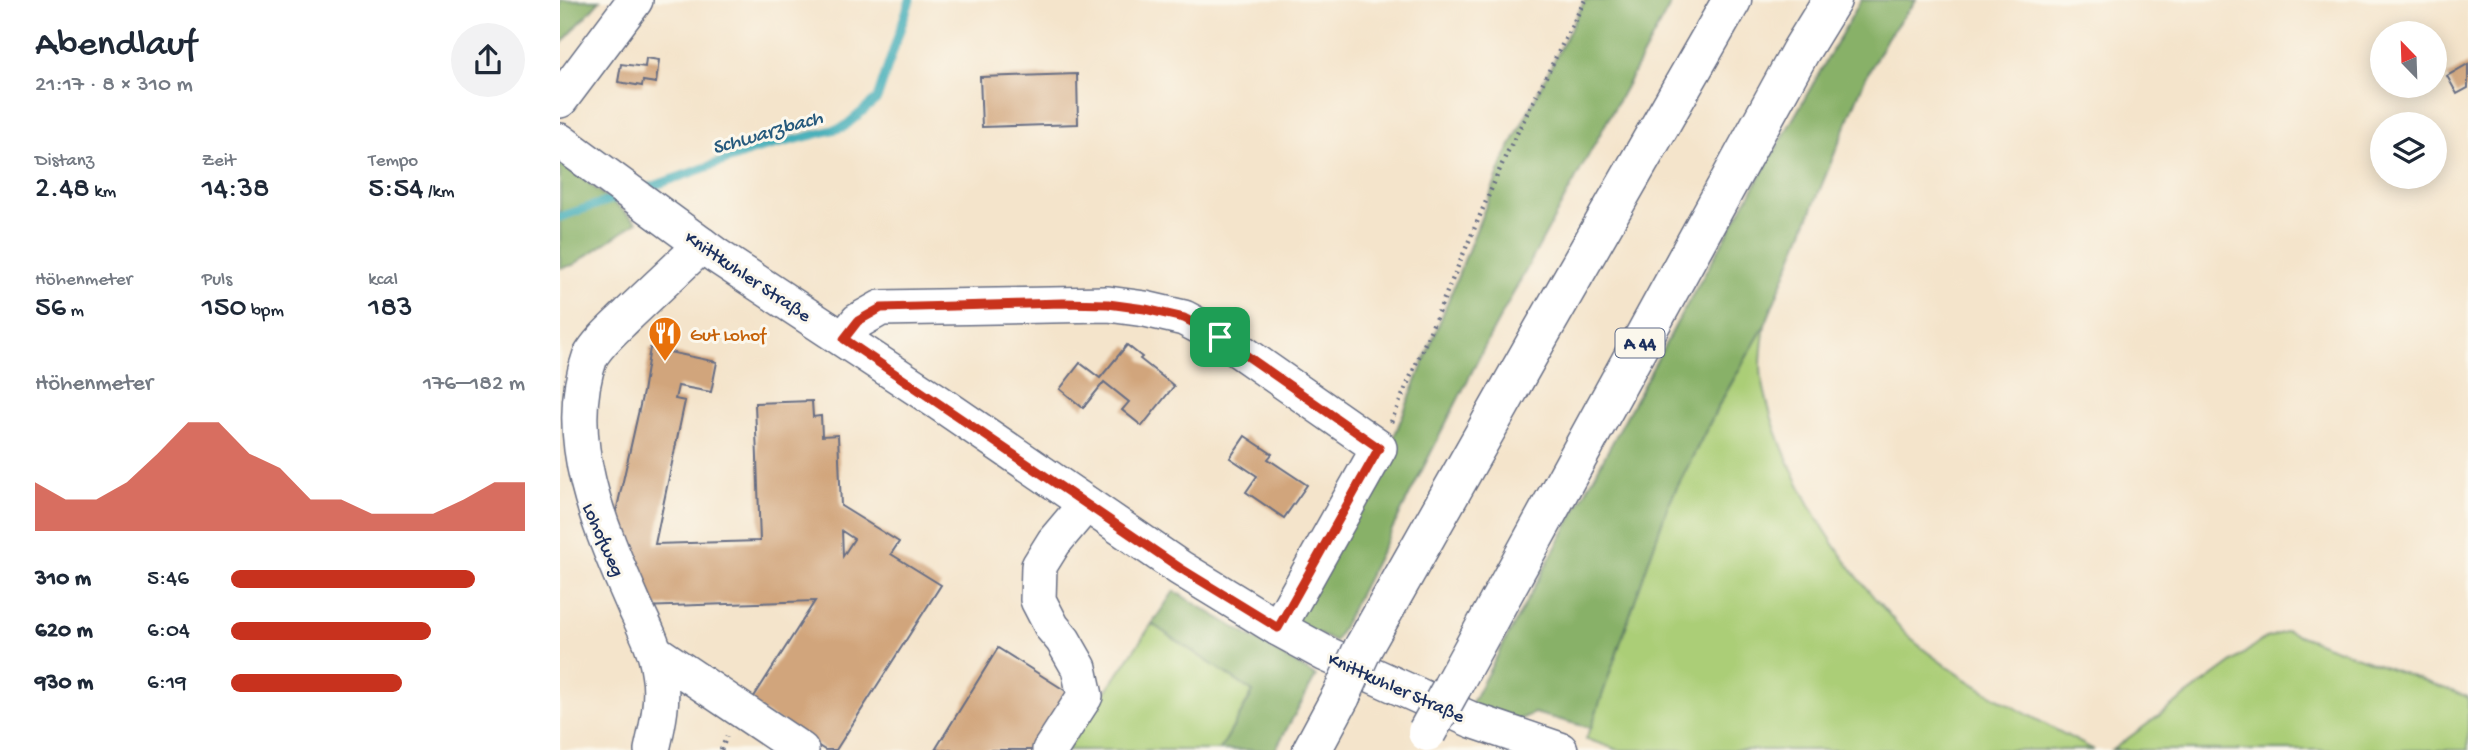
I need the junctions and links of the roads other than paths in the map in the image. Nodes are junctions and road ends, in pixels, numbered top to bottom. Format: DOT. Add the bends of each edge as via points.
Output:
graph roads {
  1 [pos="635,0"];
  2 [pos="1732,0"];
  3 [pos="1832,0"];
  4 [pos="560,100"];
  5 [pos="560,141"];
  6 [pos="702,245"];
  7 [pos="844,339"];
  8 [pos="1086,504"];
  9 [pos="1278,628"];
  10 [pos="655,652"];
  11 [pos="1422,741"];
  12 [pos="1545,748"];
  13 [pos="652,750"];
  14 [pos="801,750"];
  15 [pos="1050,750"];
  16 [pos="1312,750"];
  1 -- 4 [label="street"];
  2 -- 16 [label="highway, bridge" via="1363,648"];
  3 -- 11 [label="highway, A 44, bridge"];
  5 -- 6 [label="street, Knittkuhler Straße"];
  6 -- 7 [label="street, Knittkuhler Straße"];
  6 -- 10 [label="street, Lohofweg" via="591,354 581,375 573,420 587,500"];
  7 -- 8 [label="street, Knittkuhler Straße"];
  7 -- 9 [label="street" via="858,321 881,308 1063,303 1145,309 1184,318 1220,337 1379,448"];
  8 -- 9 [label="street, Knittkuhler Straße"];
  8 -- 15 [label="street" via="1039,566 1038,600 1079,668 1085,696"];
  9 -- 12 [label="street, Knittkuhler Straße" via="1472,720"];
  10 -- 13 [label="street, Lohofweg" via="661,685"];
  10 -- 14 [label="street"];
}
